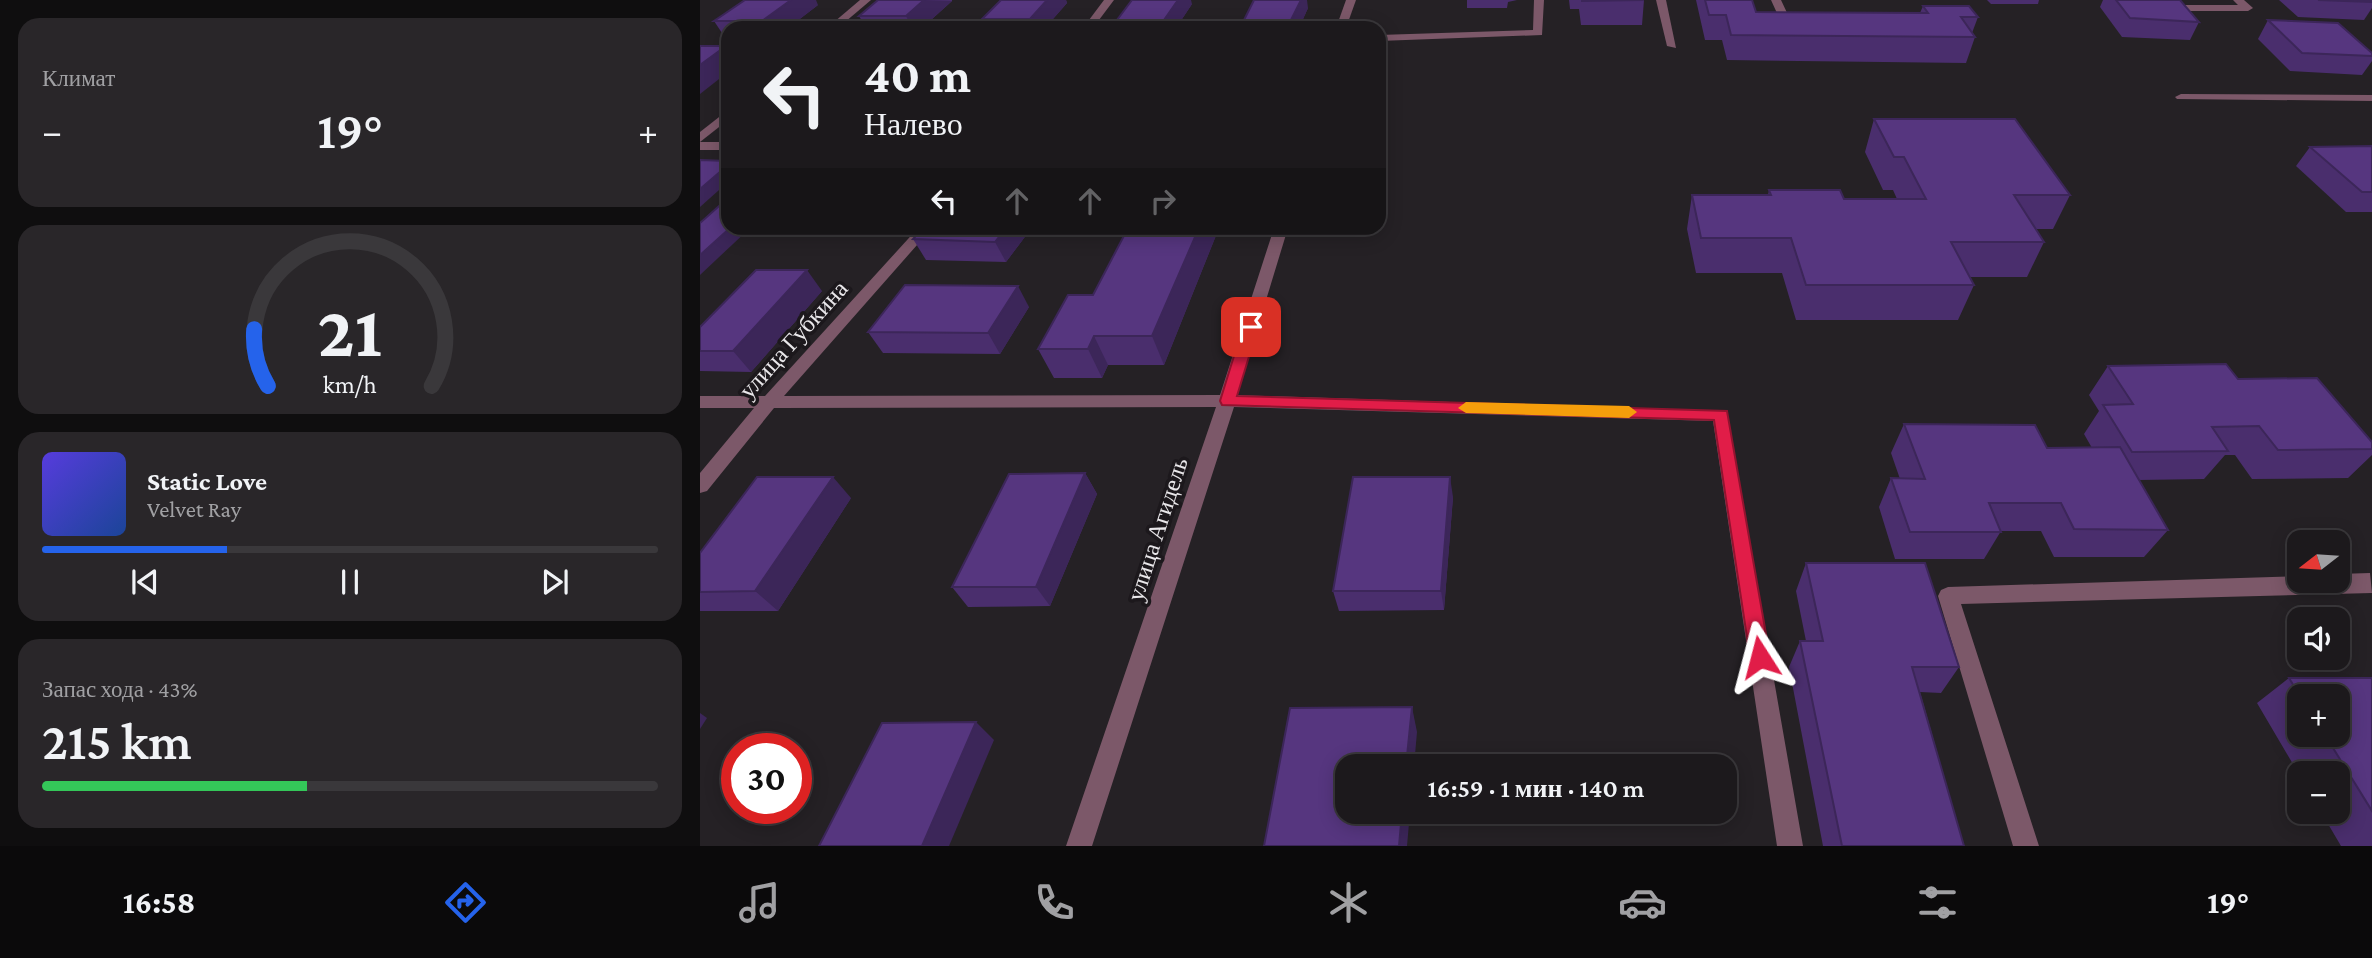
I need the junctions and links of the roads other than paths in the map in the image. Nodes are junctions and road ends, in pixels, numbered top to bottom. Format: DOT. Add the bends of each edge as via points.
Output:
graph roads {
  1 [pos="866,0"];
  2 [pos="1109,0"];
  3 [pos="1351,0"];
  4 [pos="1539,0"];
  5 [pos="1661,0"];
  6 [pos="1776,0"];
  7 [pos="2238,0"];
  8 [pos="2183,8"];
  9 [pos="1812,20"];
  10 [pos="840,21"];
  11 [pos="1093,21"];
  12 [pos="1344,21"];
  13 [pos="1386,38"];
  14 [pos="1672,46"];
  15 [pos="2181,97"];
  16 [pos="2372,98"];
  17 [pos="721,120"];
  18 [pos="700,138"];
  19 [pos="700,146"];
  20 [pos="721,146"];
  21 [pos="919,235"];
  22 [pos="1280,235"];
  23 [pos="1227,401"];
  24 [pos="700,402"];
  25 [pos="769,402"];
  26 [pos="700,486"];
  27 [pos="2372,584"];
  28 [pos="1079,846"];
  29 [pos="1790,846"];
  30 [pos="2025,846"];
  1 -- 10 [label="street"];
  2 -- 11 [label="street"];
  3 -- 12 [label="street"];
  4 -- 13 [label="street" via="1538,33"];
  5 -- 14 [label="street"];
  6 -- 9 [label="street" via="1785,20"];
  7 -- 8 [label="street" via="2248,8"];
  15 -- 16 [label="street"];
  17 -- 18 [label="street"];
  19 -- 20 [label="street"];
  21 -- 25 [label="street, улица Губкина"];
  22 -- 23 [label="street, улица Агидель"];
  23 -- 25 [label="street"];
  23 -- 28 [label="street, улица Агидель"];
  23 -- 29 [label="street" via="1721,415"];
  24 -- 25 [label="street"];
  25 -- 26 [label="street, улица Губкина"];
  27 -- 30 [label="street" via="1948,596"];
}
